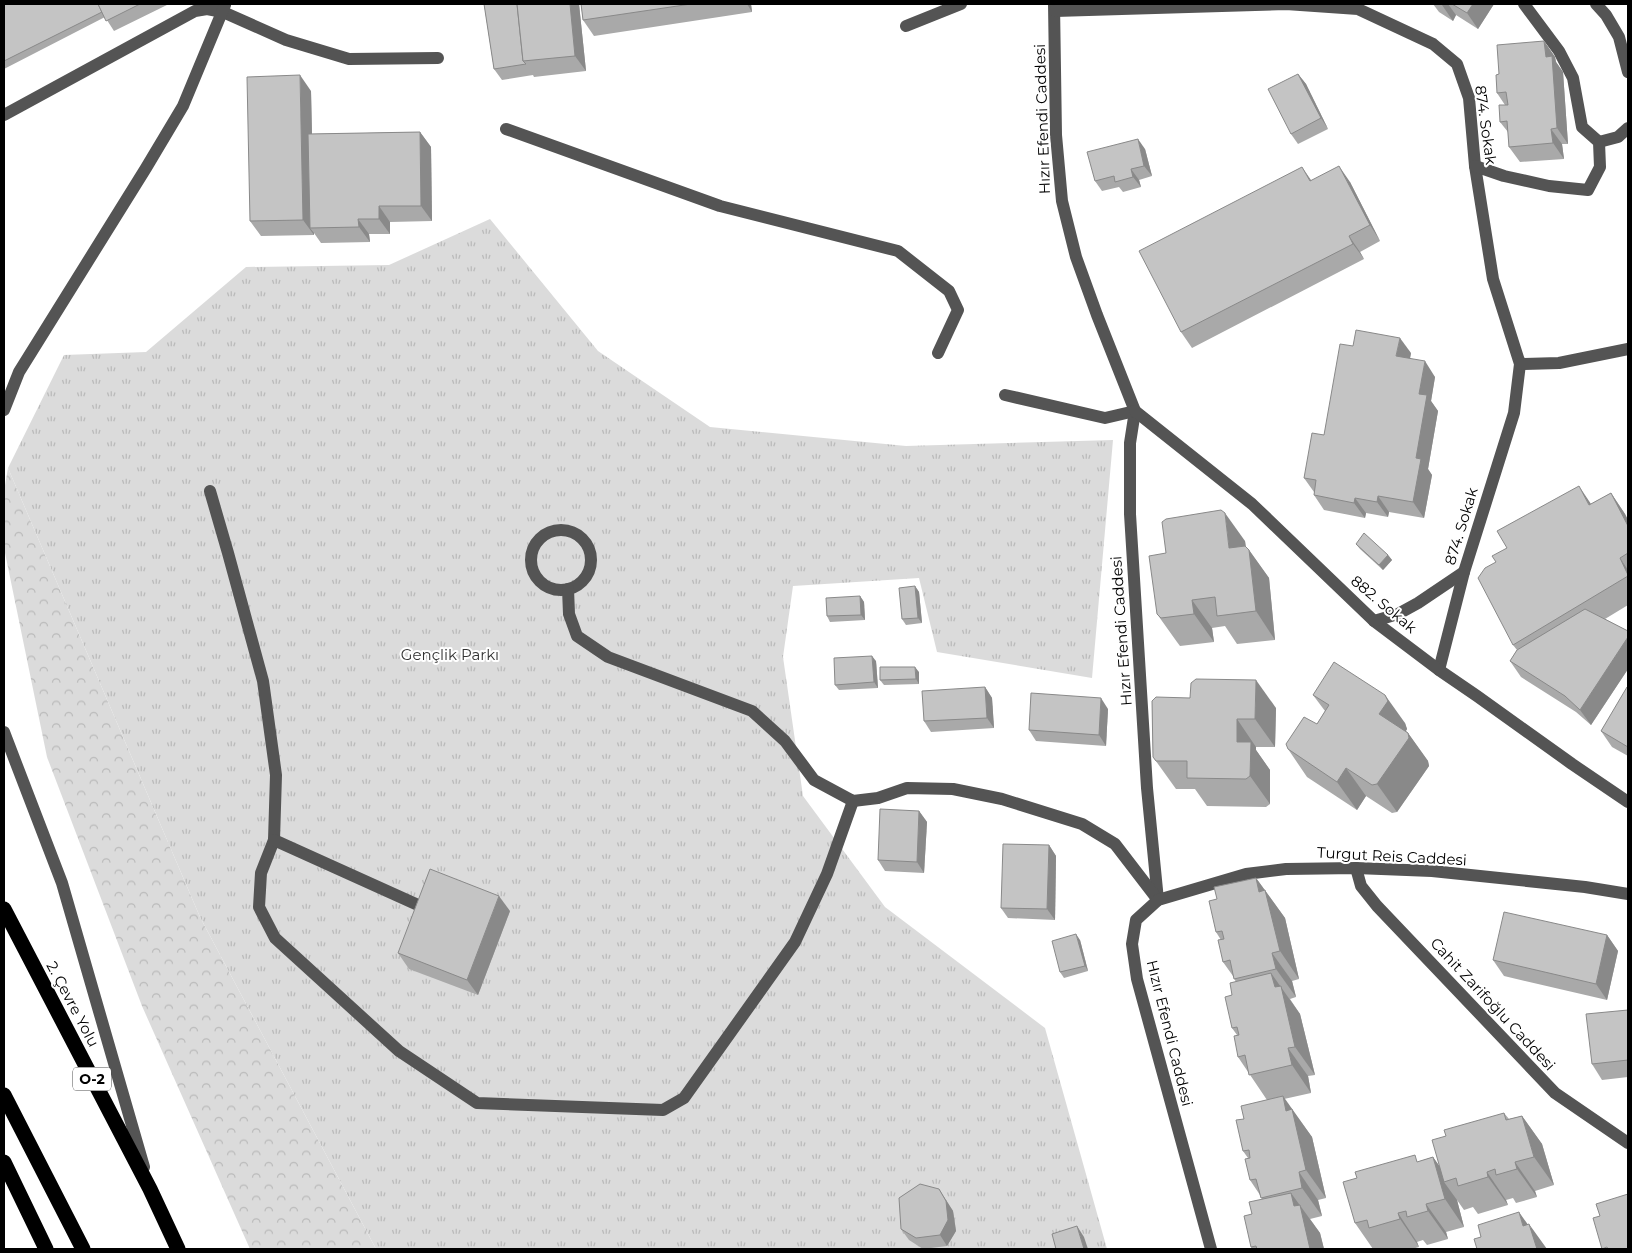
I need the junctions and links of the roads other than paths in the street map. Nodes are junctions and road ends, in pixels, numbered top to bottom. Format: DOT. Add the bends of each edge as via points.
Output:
graph roads {
  1 [pos="962,4"];
  2 [pos="1524,4"];
  3 [pos="1596,4"];
  4 [pos="1054,7"];
  5 [pos="224,8"];
  6 [pos="906,26"];
  7 [pos="438,58"];
  8 [pos="1628,72"];
  9 [pos="4,115"];
  10 [pos="1628,128"];
  11 [pos="506,129"];
  12 [pos="1599,142"];
  13 [pos="1475,166"];
  14 [pos="1628,349"];
  15 [pos="938,354"];
  16 [pos="1520,364"];
  17 [pos="1005,395"];
  18 [pos="4,410"];
  19 [pos="1135,411"];
  20 [pos="210,491"];
  21 [pos="1464,572"];
  22 [pos="568,589"];
  23 [pos="1374,621"];
  24 [pos="1438,670"];
  25 [pos="4,732"];
  26 [pos="853,801"];
  27 [pos="1628,802"];
  28 [pos="274,840"];
  29 [pos="1356,868"];
  30 [pos="1628,894"];
  31 [pos="1158,900"];
  32 [pos="418,905"];
  33 [pos="4,909"];
  34 [pos="4,1095"];
  35 [pos="1628,1143"];
  36 [pos="4,1162"];
  37 [pos="150,1189"];
  38 [pos="46,1249"];
  39 [pos="82,1249"];
  40 [pos="178,1249"];
  41 [pos="1211,1249"];
  1 -- 6 [label="street"];
  2 -- 12 [label="street" via="1559,51 1573,78 1582,127"];
  3 -- 8 [label="street" via="1619,37"];
  4 -- 13 [label="street, 874. Sokak" via="1286,4 1358,10 1433,44 1457,64 1468,98"];
  4 -- 19 [label="street, Hızır Efendi Caddesi" via="1056,134 1062,201 1076,257"];
  5 -- 7 [label="street" via="286,40 349,59"];
  5 -- 9 [label="street" via="195,11"];
  5 -- 18 [label="street" via="183,106 19,372"];
  10 -- 12 [label="street" via="1618,137"];
  11 -- 15 [label="street" via="720,206 898,250 949,290 958,310"];
  12 -- 13 [label="street" via="1600,167 1588,190 1550,186"];
  13 -- 16 [label="street, 874. Sokak" via="1493,279"];
  14 -- 16 [label="street" via="1559,362"];
  16 -- 21 [label="street, 874. Sokak" via="1514,414"];
  17 -- 19 [label="street" via="1105,418"];
  19 -- 23 [label="street, 882. Sokak" via="1252,504"];
  19 -- 31 [label="street, Hızır Efendi Caddesi" via="1130,443 1130,514 1147,788"];
  20 -- 28 [label="street" via="263,680 276,775"];
  21 -- 23 [label="street" via="1398,614"];
  21 -- 24 [label="street, 874. Sokak"];
  22 -- 22 [label="street" via="585,578 591,558 589,549 583,540 567,530 548,532 531,554 534,572 548,587"];
  22 -- 26 [label="street" via="569,614 577,636 608,657 752,711 785,741 814,780"];
  23 -- 24 [label="street, 882. Sokak"];
  24 -- 27 [label="street, 882. Sokak"];
  25 -- 37 [label="street" via="62,883"];
  26 -- 28 [label="street" via="827,874 796,942 684,1098 663,1110 477,1103 399,1051 274,938 259,907 261,873"];
  26 -- 31 [label="street" via="878,798 907,788 953,789 1002,799 1082,824 1115,844"];
  28 -- 32 [label="street"];
  29 -- 30 [label="street, Turgut Reis Caddesi" via="1432,871"];
  29 -- 31 [label="street, Turgut Reis Caddesi" via="1286,868 1246,874"];
  29 -- 35 [label="street, Cahit Zarifoğlu Caddesi" via="1361,886 1377,906 1555,1093"];
  31 -- 41 [label="street, Hızır Efendi Caddesi" via="1136,920 1132,944 1136,970"];
  33 -- 37 [label="highway, 2. Çevre Yolu / O-2"];
  34 -- 39 [label="highway"];
  36 -- 38 [label="highway"];
  37 -- 40 [label="highway, 2. Çevre Yolu / O-2"];
}
